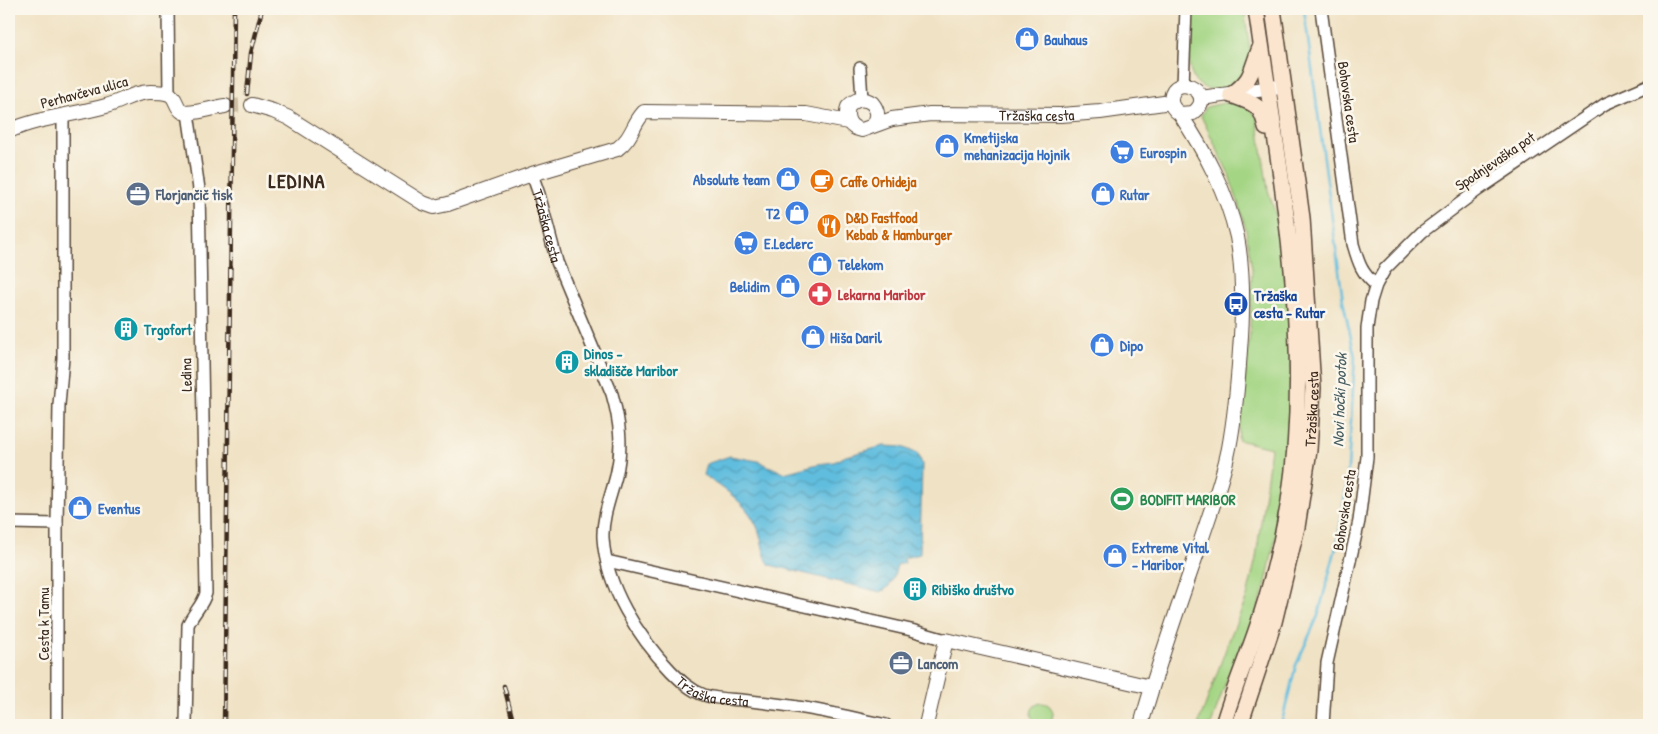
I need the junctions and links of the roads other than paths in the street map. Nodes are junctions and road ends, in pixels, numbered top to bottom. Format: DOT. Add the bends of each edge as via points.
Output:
graph roads {
  1 [pos="168,9"];
  2 [pos="1186,9"];
  3 [pos="1256,9"];
  4 [pos="1273,9"];
  5 [pos="1321,9"];
  6 [pos="1261,44"];
  7 [pos="860,68"];
  8 [pos="1183,85"];
  9 [pos="1649,85"];
  10 [pos="1285,86"];
  11 [pos="1268,89"];
  12 [pos="169,94"];
  13 [pos="1231,95"];
  14 [pos="862,99"];
  15 [pos="1171,102"];
  16 [pos="252,105"];
  17 [pos="1198,105"];
  18 [pos="225,106"];
  19 [pos="848,107"];
  20 [pos="876,107"];
  21 [pos="188,113"];
  22 [pos="806,114"];
  23 [pos="930,114"];
  24 [pos="1180,114"];
  25 [pos="63,115"];
  26 [pos="848,122"];
  27 [pos="874,124"];
  28 [pos="9,131"];
  29 [pos="1206,155"];
  30 [pos="1278,161"];
  31 [pos="532,174"];
  32 [pos="1376,284"];
  33 [pos="9,523"];
  34 [pos="56,524"];
  35 [pos="607,561"];
  36 [pos="946,640"];
  37 [pos="1151,687"];
  38 [pos="1225,718"];
  39 [pos="57,725"];
  40 [pos="186,725"];
  41 [pos="886,725"];
  42 [pos="926,725"];
  43 [pos="1141,725"];
  44 [pos="1218,725"];
  45 [pos="1240,725"];
  46 [pos="1323,725"];
  1 -- 12 [label="street"];
  2 -- 8 [label="street"];
  3 -- 6 [label="main road, Tržaška cesta"];
  4 -- 10 [label="main road, Tržaška cesta"];
  5 -- 32 [label="street, Bohovska cesta" via="1353,244 1359,266"];
  6 -- 11 [label="main road, Tržaška cesta"];
  6 -- 13 [label="main road" via="1247,82"];
  7 -- 14 [label="street"];
  8 -- 15 [label="street" via="1172,93"];
  8 -- 17 [label="street" via="1193,86 1200,94"];
  9 -- 32 [label="street, Spodnjevaška pot" via="1605,104 1478,190 1422,232 1385,269"];
  10 -- 11 [label="street"];
  10 -- 45 [label="main road, Tržaška cesta" via="1302,218 1313,388 1301,507 1274,622"];
  11 -- 13 [label="street"];
  11 -- 30 [label="main road, Tržaška cesta"];
  12 -- 21 [label="street" via="180,110"];
  12 -- 25 [label="street, Perhavčeva ulica" via="149,92 107,106"];
  13 -- 17 [label="street"];
  13 -- 30 [label="main road" via="1254,105 1264,114 1270,146"];
  14 -- 19 [label="street"];
  14 -- 20 [label="street"];
  15 -- 23 [label="street, Tržaška cesta" via="1061,115"];
  15 -- 24 [label="street"];
  16 -- 31 [label="street" via="289,118 428,205 448,204"];
  17 -- 24 [label="street" via="1189,115"];
  17 -- 29 [label="street"];
  18 -- 21 [label="street"];
  19 -- 22 [label="street"];
  19 -- 26 [label="street"];
  20 -- 23 [label="street"];
  20 -- 27 [label="street" via="878,116"];
  21 -- 40 [label="street, Ledina" via="199,189 206,593 202,605 191,617 188,632"];
  22 -- 26 [label="street"];
  22 -- 31 [label="street, Tržaška cesta" via="644,112 626,142 617,149"];
  23 -- 27 [label="street"];
  24 -- 29 [label="street"];
  25 -- 28 [label="street, Perhavčeva ulica"];
  25 -- 34 [label="street, Cesta k Tamu" via="63,358"];
  26 -- 27 [label="street" via="862,130"];
  29 -- 37 [label="street" via="1227,204 1241,262 1243,319 1240,363 1229,448 1222,474"];
  30 -- 38 [label="main road, Tržaška cesta" via="1292,258 1299,391 1295,452 1272,578"];
  31 -- 35 [label="street, Tržaška cesta" via="557,262 612,394 620,431 621,446 605,516 603,537"];
  32 -- 46 [label="street, Bohovska cesta" via="1367,328 1367,458 1359,521 1327,663"];
  33 -- 34 [label="street"];
  34 -- 39 [label="street, Cesta k Tamu"];
  35 -- 36 [label="street"];
  35 -- 41 [label="street, Tržaška cesta" via="635,626 650,648 689,688 717,699 800,707"];
  36 -- 37 [label="street"];
  36 -- 42 [label="street"];
  37 -- 43 [label="street"];
  38 -- 44 [label="main road, Tržaška cesta"];
}
